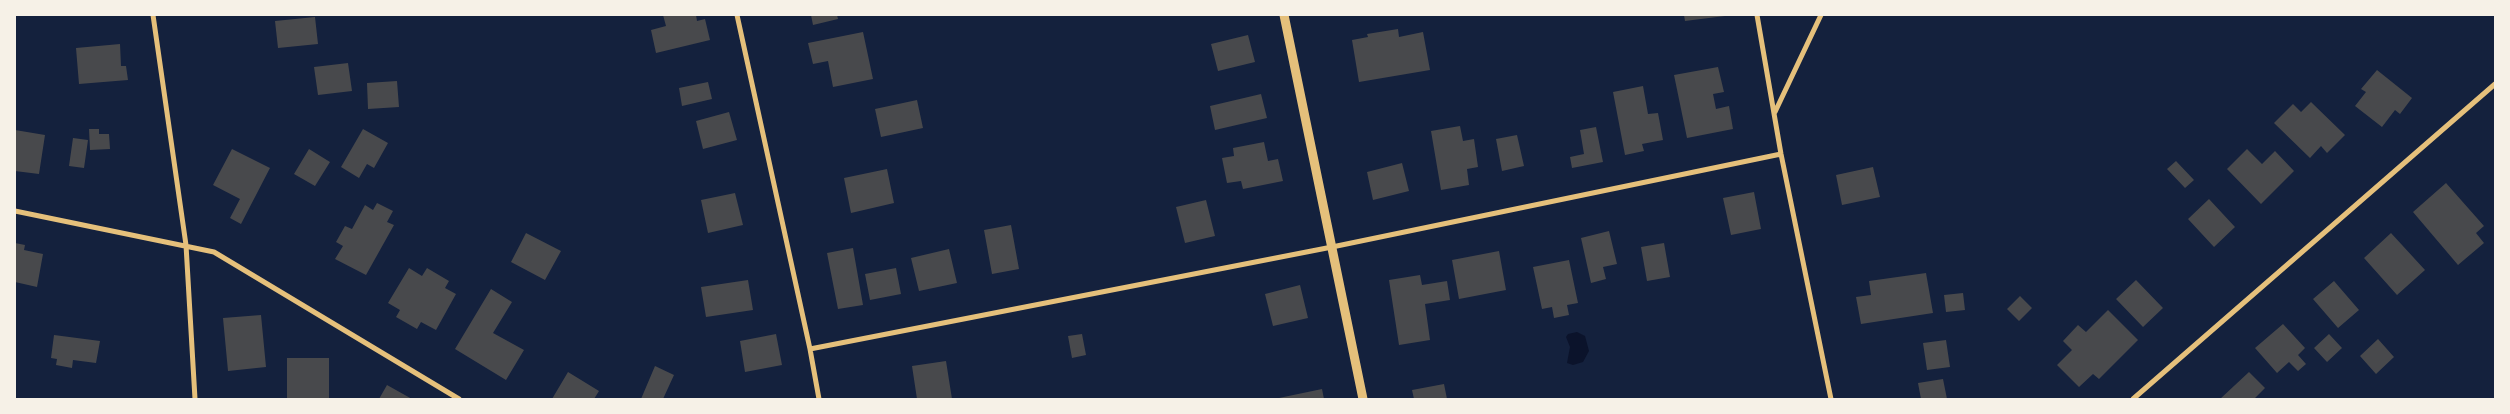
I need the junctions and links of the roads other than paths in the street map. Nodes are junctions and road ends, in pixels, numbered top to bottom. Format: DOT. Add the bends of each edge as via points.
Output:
graph roads {
  1 [pos="154,15"];
  2 [pos="737,15"];
  3 [pos="1284,15"];
  4 [pos="1757,15"];
  5 [pos="1821,15"];
  6 [pos="2495,84"];
  7 [pos="1776,112"];
  8 [pos="1781,154"];
  9 [pos="15,211"];
  10 [pos="186,245"];
  11 [pos="1332,247"];
  12 [pos="810,349"];
  13 [pos="195,399"];
  14 [pos="459,399"];
  15 [pos="819,399"];
  16 [pos="1363,399"];
  17 [pos="1831,399"];
  18 [pos="2133,399"];
  1 -- 10 [label="street"];
  2 -- 12 [label="street"];
  3 -- 11 [label="street"];
  4 -- 7 [label="street"];
  5 -- 7 [label="street"];
  6 -- 18 [label="street"];
  7 -- 8 [label="street"];
  8 -- 11 [label="street"];
  8 -- 17 [label="street"];
  9 -- 10 [label="street"];
  10 -- 13 [label="street"];
  10 -- 14 [label="street" via="214,252"];
  11 -- 12 [label="street"];
  11 -- 16 [label="street"];
  12 -- 15 [label="street"];
}
